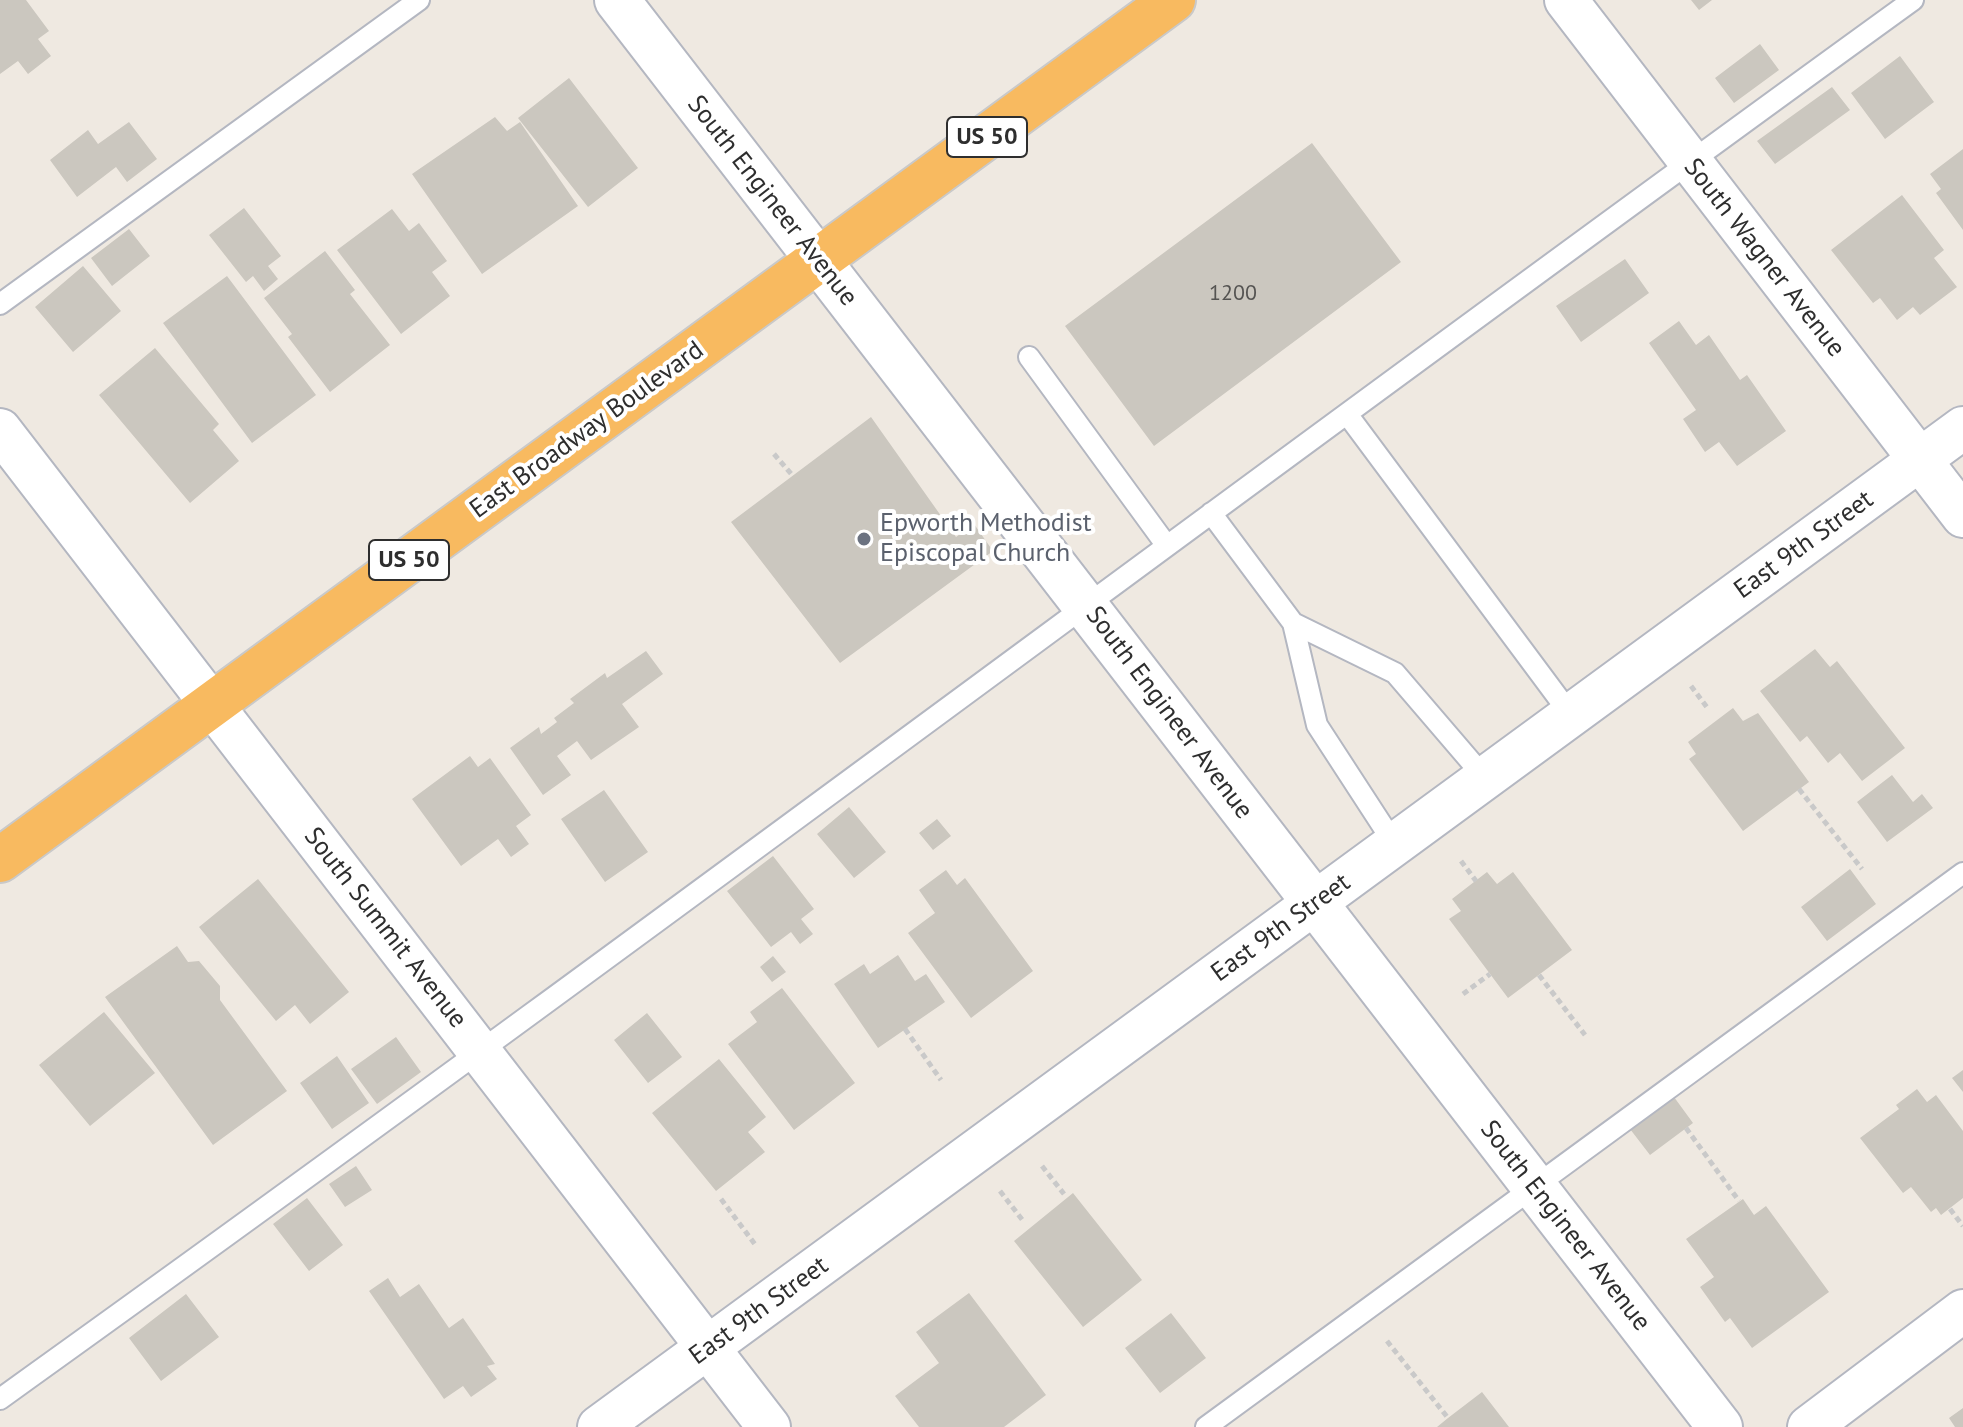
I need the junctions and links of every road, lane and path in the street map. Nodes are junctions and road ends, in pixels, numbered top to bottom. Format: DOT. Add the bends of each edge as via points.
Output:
graph roads {
  1 [pos="419,0"];
  2 [pos="617,0"];
  3 [pos="1173,0"];
  4 [pos="1566,0"];
  5 [pos="1913,0"];
  6 [pos="1690,161"];
  7 [pos="819,261"];
  8 [pos="0,304"];
  9 [pos="1029,357"];
  10 [pos="1347,414"];
  11 [pos="1963,428"];
  12 [pos="0,430"];
  13 [pos="774,454"];
  14 [pos="1920,460"];
  15 [pos="793,476"];
  16 [pos="1211,513"];
  17 [pos="1963,516"];
  18 [pos="1167,546"];
  19 [pos="1086,605"];
  20 [pos="1293,623"];
  21 [pos="1694,691"];
  22 [pos="212,705"];
  23 [pos="1709,710"];
  24 [pos="1571,715"];
  25 [pos="1485,778"];
  26 [pos="1799,789"];
  27 [pos="1395,845"];
  28 [pos="0,860"];
  29 [pos="1461,861"];
  30 [pos="1862,869"];
  31 [pos="1963,873"];
  32 [pos="1476,881"];
  33 [pos="1315,904"];
  34 [pos="1490,974"];
  35 [pos="1539,975"];
  36 [pos="1463,994"];
  37 [pos="905,1029"];
  38 [pos="1585,1035"];
  39 [pos="480,1052"];
  40 [pos="941,1080"];
  41 [pos="1686,1128"];
  42 [pos="1042,1166"];
  43 [pos="998,1187"];
  44 [pos="1534,1187"];
  45 [pos="1064,1194"];
  46 [pos="721,1199"];
  47 [pos="1739,1201"];
  48 [pos="1950,1209"];
  49 [pos="1024,1222"];
  50 [pos="1963,1226"];
  51 [pos="757,1247"];
  52 [pos="1963,1311"];
  53 [pos="1379,1331"];
  54 [pos="708,1349"];
  55 [pos="0,1399"];
  56 [pos="1448,1418"];
  57 [pos="599,1427"];
  58 [pos="769,1427"];
  59 [pos="1206,1427"];
  60 [pos="1720,1427"];
  61 [pos="1809,1427"];
  1 -- 8 [label="lane"];
  2 -- 7 [label="street, South Engineer Avenue"];
  3 -- 7 [label="highway, East Broadway Boulevard / US 50"];
  4 -- 6 [label="street, South Wagner Avenue"];
  5 -- 6 [label="lane"];
  6 -- 10 [label="lane"];
  6 -- 14 [label="street, South Wagner Avenue"];
  7 -- 19 [label="street, South Engineer Avenue"];
  7 -- 22 [label="highway, East Broadway Boulevard / US 50"];
  9 -- 18 [label="lane"];
  10 -- 16 [label="lane"];
  10 -- 24 [label="lane"];
  11 -- 14 [label="street, East 9th Street"];
  12 -- 22 [label="street, South Summit Avenue"];
  13 -- 15 [label="path"];
  14 -- 17 [label="street, South Wagner Avenue"];
  14 -- 24 [label="street, East 9th Street"];
  16 -- 18 [label="lane"];
  16 -- 20 [label="lane"];
  18 -- 19 [label="lane"];
  19 -- 33 [label="street, South Engineer Avenue"];
  19 -- 39 [label="lane"];
  20 -- 25 [label="lane" via="1395,673"];
  20 -- 27 [label="lane" via="1317,725"];
  21 -- 23 [label="path"];
  22 -- 28 [label="highway, East Broadway Boulevard / US 50"];
  22 -- 39 [label="street, South Summit Avenue"];
  24 -- 25 [label="street, East 9th Street"];
  25 -- 27 [label="street, East 9th Street"];
  26 -- 30 [label="path"];
  27 -- 33 [label="street, East 9th Street"];
  29 -- 32 [label="path"];
  31 -- 44 [label="lane"];
  33 -- 44 [label="street, South Engineer Avenue"];
  33 -- 54 [label="street, East 9th Street"];
  34 -- 36 [label="path"];
  35 -- 38 [label="path"];
  37 -- 40 [label="path"];
  39 -- 54 [label="street, South Summit Avenue"];
  39 -- 55 [label="lane"];
  41 -- 47 [label="path"];
  42 -- 45 [label="path"];
  43 -- 49 [label="path"];
  44 -- 59 [label="lane"];
  44 -- 60 [label="street, South Engineer Avenue"];
  46 -- 51 [label="path"];
  48 -- 50 [label="path"];
  52 -- 61 [label="street"];
  53 -- 56 [label="path"];
  54 -- 57 [label="street, East 9th Street"];
  54 -- 58 [label="street, South Summit Avenue"];
}
